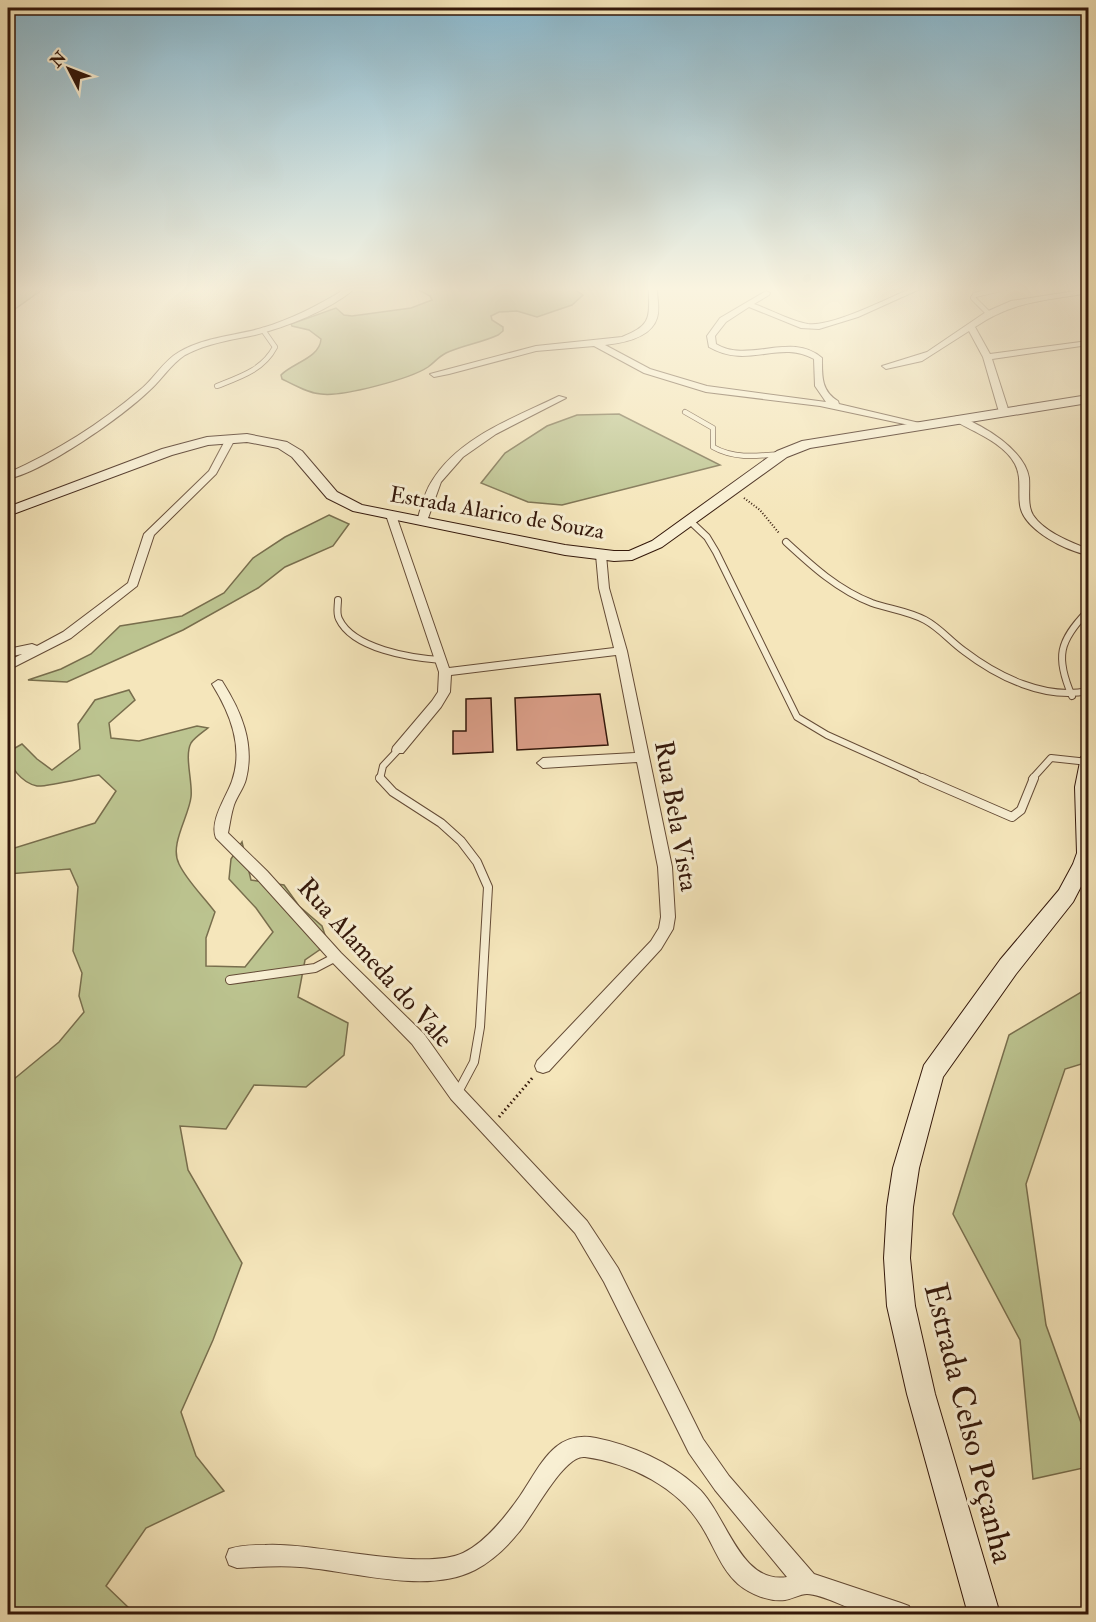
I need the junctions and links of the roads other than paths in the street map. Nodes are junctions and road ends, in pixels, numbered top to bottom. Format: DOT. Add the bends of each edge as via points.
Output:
graph roads {
  1 [pos="167,365"];
  2 [pos="259,365"];
  3 [pos="472,365"];
  4 [pos="635,365"];
  5 [pos="818,365"];
  6 [pos="892,365"];
  7 [pos="989,365"];
  8 [pos="886,366"];
  9 [pos="434,374"];
  10 [pos="217,386"];
  11 [pos="562,398"];
  12 [pos="1089,399"];
  13 [pos="860,411"];
  14 [pos="685,412"];
  15 [pos="1004,412"];
  16 [pos="958,419"];
  17 [pos="923,425"];
  18 [pos="230,439"];
  19 [pos="782,454"];
  20 [pos="8,476"];
  21 [pos="8,513"];
  22 [pos="391,515"];
  23 [pos="422,521"];
  24 [pos="690,521"];
  25 [pos="786,542"];
  26 [pos="1089,552"];
  27 [pos="601,555"];
  28 [pos="338,600"];
  29 [pos="1089,611"];
  30 [pos="50,645"];
  31 [pos="621,651"];
  32 [pos="8,653"];
  33 [pos="8,666"];
  34 [pos="443,666"];
  35 [pos="218,684"];
  36 [pos="1089,691"];
  37 [pos="1072,696"];
  38 [pos="398,750"];
  39 [pos="641,757"];
  40 [pos="1089,762"];
  41 [pos="543,763"];
  42 [pos="336,957"];
  43 [pos="230,980"];
  44 [pos="543,1066"];
  45 [pos="457,1094"];
  46 [pos="237,1557"];
  47 [pos="807,1583"];
  48 [pos="901,1614"];
  49 [pos="984,1614"];
  1 -- 20 [label="street" via="144,391 62,450"];
  2 -- 10 [label="lane"];
  3 -- 9 [label="street"];
  4 -- 13 [label="street" via="694,387"];
  5 -- 13 [label="street" via="818,390 825,398"];
  6 -- 8 [label="street"];
  7 -- 15 [label="street"];
  11 -- 23 [label="street" via="458,456 436,482"];
  12 -- 15 [label="main road, Estrada Alarico de Souza"];
  13 -- 17 [label="street"];
  14 -- 19 [label="lane" via="713,428 713,447 719,452 739,456"];
  15 -- 16 [label="main road, Estrada Alarico de Souza"];
  16 -- 17 [label="main road, Estrada Alarico de Souza"];
  16 -- 26 [label="street" via="996,441 1017,459 1022,470 1025,510 1032,520 1059,539"];
  17 -- 19 [label="main road, Estrada Alarico de Souza" via="807,444"];
  18 -- 21 [label="main road, Estrada Alarico de Souza" via="167,452"];
  18 -- 22 [label="main road, Estrada Alarico de Souza" via="266,440 282,445 297,454 332,495 358,508"];
  18 -- 30 [label="street" via="202,485 149,534 133,584"];
  19 -- 24 [label="main road, Estrada Alarico de Souza"];
  22 -- 23 [label="main road, Estrada Alarico de Souza"];
  22 -- 34 [label="street"];
  23 -- 27 [label="main road, Estrada Alarico de Souza"];
  24 -- 27 [label="main road, Estrada Alarico de Souza" via="648,550 632,555"];
  24 -- 40 [label="lane" via="716,552 797,717 827,735 1012,818 1021,810 1032,780 1051,758"];
  25 -- 37 [label="lane" via="841,588 929,622 964,651 1002,674"];
  27 -- 31 [label="street, Rua Bela Vista" via="604,588"];
  28 -- 34 [label="lane" via="338,616 353,634 391,652"];
  29 -- 37 [label="lane" via="1072,627 1059,660 1060,672"];
  30 -- 32 [label="street"];
  30 -- 33 [label="street"];
  31 -- 34 [label="street"];
  31 -- 39 [label="street, Rua Bela Vista"];
  34 -- 38 [label="street" via="444,692"];
  35 -- 42 [label="street, Rua Alameda do Vale" via="240,725 244,750 239,781 227,807 221,834"];
  36 -- 37 [label="lane"];
  38 -- 45 [label="lane" via="382,766 380,780 392,793 456,836 484,870 488,887 480,1027 474,1062"];
  39 -- 41 [label="street"];
  39 -- 44 [label="street, Rua Bela Vista" via="665,867 669,902 666,929 656,945"];
  40 -- 49 [label="main road, Estrada Celso Peçanha" via="1083,864 1060,904 1008,967 932,1073 906,1168 900,1207 897,1258 901,1306 921,1394"];
  42 -- 43 [label="lane" via="315,968"];
  42 -- 45 [label="street, Rua Alameda do Vale" via="418,1039"];
  45 -- 47 [label="street, Rua Alameda do Vale" via="581,1227 611,1275 696,1446 722,1483"];
  46 -- 47 [label="street" via="298,1555 405,1568 446,1569 464,1564 508,1527 561,1455 581,1446 630,1460 691,1495 716,1528 729,1556 761,1586 778,1590"];
  47 -- 48 [label="street"];
}
